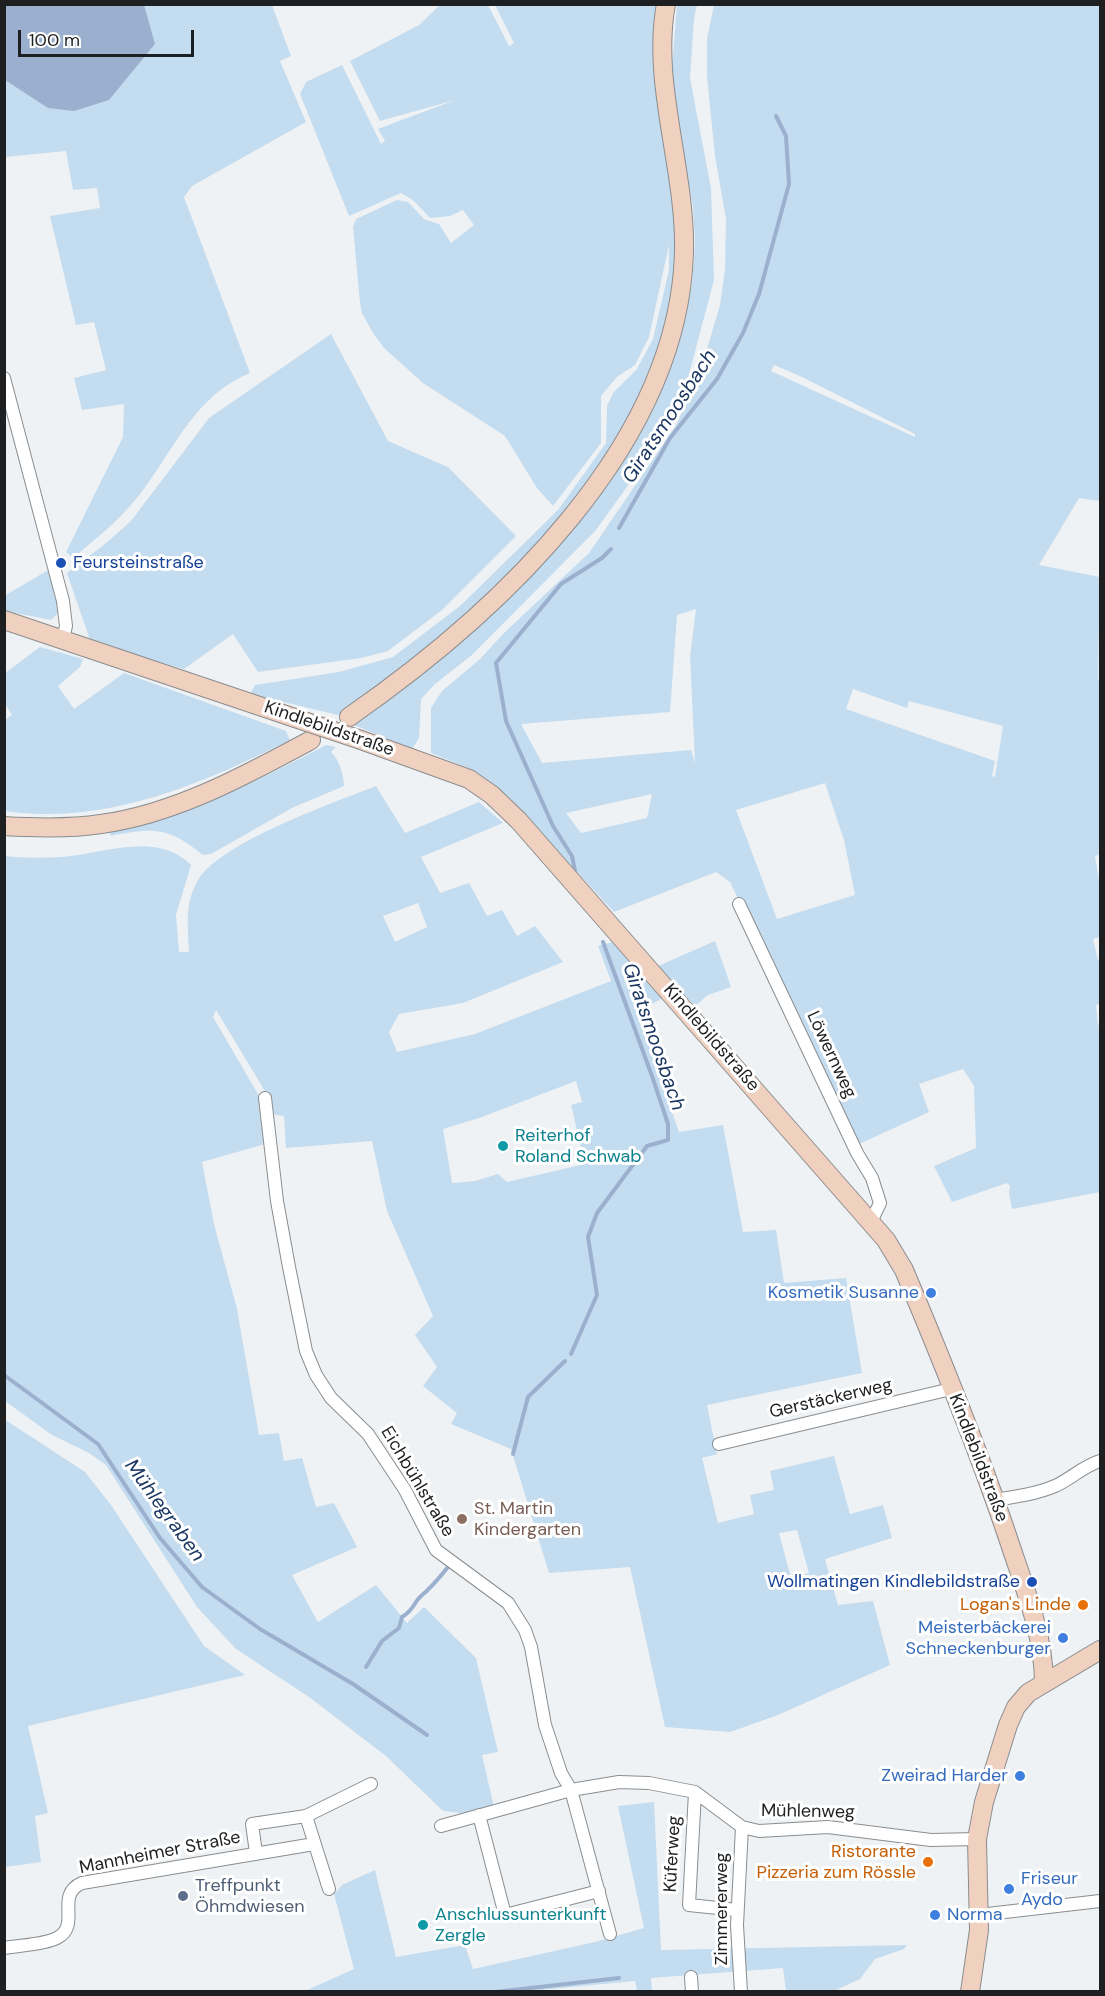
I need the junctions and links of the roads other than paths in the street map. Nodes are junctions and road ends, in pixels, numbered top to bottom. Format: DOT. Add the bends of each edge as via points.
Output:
graph roads {
  1 [pos="666,4"];
  2 [pos="4,378"];
  3 [pos="4,620"];
  4 [pos="63,639"];
  5 [pos="349,717"];
  6 [pos="311,740"];
  7 [pos="4,826"];
  8 [pos="739,904"];
  9 [pos="265,1098"];
  10 [pos="871,1222"];
  11 [pos="951,1389"];
  12 [pos="718,1444"];
  13 [pos="1101,1461"];
  14 [pos="995,1500"];
  15 [pos="1101,1650"];
  16 [pos="1044,1681"];
  17 [pos="371,1784"];
  18 [pos="571,1790"];
  19 [pos="695,1792"];
  20 [pos="479,1815"];
  21 [pos="306,1816"];
  22 [pos="441,1826"];
  23 [pos="742,1827"];
  24 [pos="977,1839"];
  25 [pos="314,1844"];
  26 [pos="256,1853"];
  27 [pos="329,1888"];
  28 [pos="599,1891"];
  29 [pos="1101,1901"];
  30 [pos="737,1910"];
  31 [pos="979,1915"];
  32 [pos="610,1934"];
  33 [pos="4,1948"];
  34 [pos="691,1977"];
  35 [pos="692,1992"];
  36 [pos="741,1992"];
  37 [pos="970,1992"];
  1 -- 5 [label="main road" via="663,77 681,182 684,252 678,305 649,392 607,469 577,512 540,553 453,639"];
  2 -- 4 [label="street" via="63,601"];
  3 -- 4 [label="main road, Kindlebildstraße"];
  4 -- 10 [label="main road, Kindlebildstraße, bridge" via="362,740 469,779 492,795"];
  6 -- 7 [label="main road" via="267,764 153,813 102,824"];
  8 -- 10 [label="street, Löwernweg" via="872,1178 880,1203"];
  9 -- 18 [label="street, Eichbühlstraße" via="289,1267 306,1351 316,1375 331,1398 368,1434 405,1490 436,1550 508,1603 525,1630 545,1725"];
  10 -- 11 [label="main road, Kindlebildstraße" via="904,1270"];
  11 -- 12 [label="street, Gerstäckerweg"];
  11 -- 14 [label="main road, Kindlebildstraße"];
  13 -- 14 [label="street" via="1036,1493"];
  14 -- 16 [label="main road, Kindlebildstraße" via="1037,1626"];
  15 -- 16 [label="main road"];
  16 -- 24 [label="main road" via="1016,1707 984,1802"];
  17 -- 21 [label="street, Mannheimer Straße"];
  18 -- 19 [label="street, Mühlenweg" via="631,1782"];
  18 -- 20 [label="street, Mühlenweg"];
  18 -- 28 [label="street, Eichbühlstraße"];
  19 -- 23 [label="street, Mühlenweg"];
  19 -- 30 [label="street, Küferweg" via="689,1905"];
  20 -- 22 [label="street, Mühlenweg"];
  20 -- 28 [label="street" via="505,1915"];
  21 -- 25 [label="street"];
  21 -- 26 [label="street, Mannheimer Straße" via="252,1824"];
  23 -- 24 [label="street, Mühlenweg" via="828,1827 931,1840"];
  23 -- 30 [label="street, Zimmererweg"];
  24 -- 31 [label="main road"];
  25 -- 26 [label="street, Mannheimer Straße"];
  25 -- 27 [label="street"];
  26 -- 33 [label="street, Mannheimer Straße" via="82,1883 69,1893 69,1924 64,1933 55,1939"];
  28 -- 32 [label="street, Eichbühlstraße"];
  29 -- 31 [label="street"];
  30 -- 36 [label="street, Zimmererweg"];
  31 -- 37 [label="main road"];
  34 -- 35 [label="street"];
}
